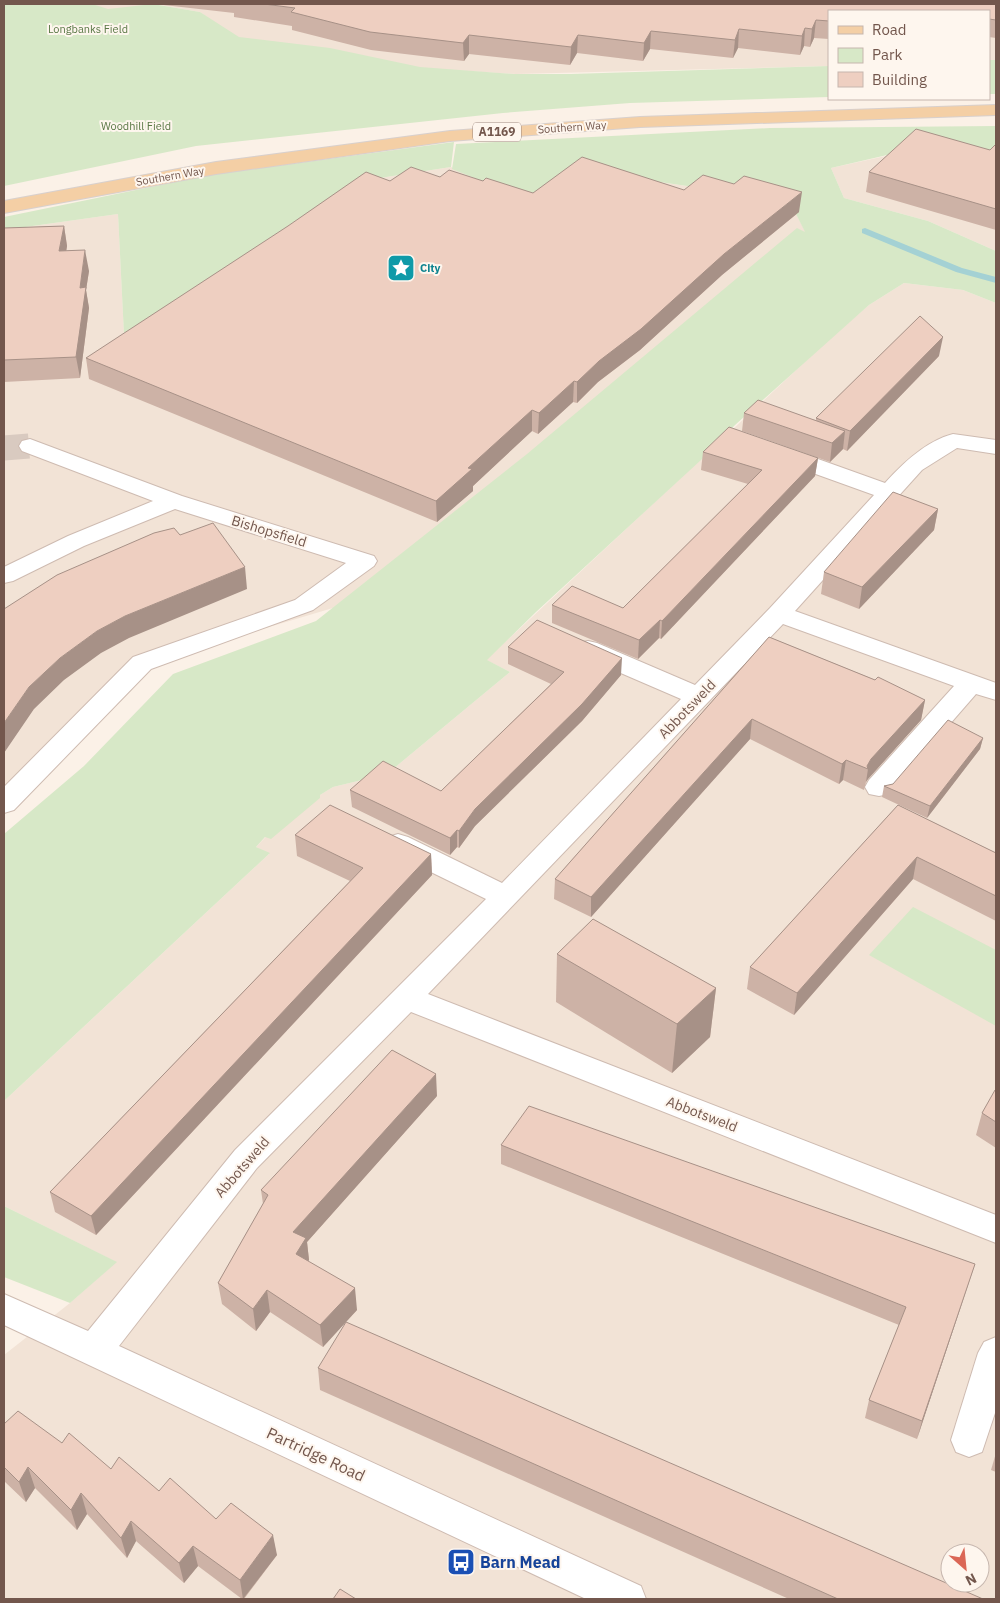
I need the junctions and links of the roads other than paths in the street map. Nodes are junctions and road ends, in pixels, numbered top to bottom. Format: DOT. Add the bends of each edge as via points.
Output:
graph roads {
  1 [pos="996,110"];
  2 [pos="4,207"];
  3 [pos="30,446"];
  4 [pos="758,446"];
  5 [pos="996,447"];
  6 [pos="889,492"];
  7 [pos="174,501"];
  8 [pos="4,576"];
  9 [pos="779,614"];
  10 [pos="566,640"];
  11 [pos="984,688"];
  12 [pos="699,697"];
  13 [pos="879,787"];
  14 [pos="4,803"];
  15 [pos="376,833"];
  16 [pos="506,898"];
  17 [pos="407,998"];
  18 [pos="996,1229"];
  19 [pos="4,1309"];
  20 [pos="94,1352"];
  21 [pos="996,1353"];
  22 [pos="968,1440"];
  23 [pos="627,1599"];
  1 -- 2 [label="main road, Southern Way / A1169" via="640,122 450,136 216,168"];
  3 -- 7 [label="street, Bishopsfield"];
  4 -- 6 [label="street"];
  5 -- 6 [label="street, Abbotsweld" via="953,441 914,465"];
  6 -- 9 [label="street, Abbotsweld"];
  7 -- 8 [label="street" via="76,541"];
  7 -- 14 [label="street, Bishopsfield" via="364,560 304,605 142,664"];
  9 -- 11 [label="street"];
  9 -- 12 [label="street, Abbotsweld"];
  10 -- 12 [label="street"];
  11 -- 13 [label="street"];
  12 -- 16 [label="street, Abbotsweld"];
  15 -- 16 [label="street"];
  16 -- 17 [label="street, Abbotsweld"];
  17 -- 18 [label="street, Abbotsweld"];
  17 -- 20 [label="street, Abbotsweld" via="246,1159"];
  19 -- 20 [label="street, Partridge Road"];
  20 -- 23 [label="street, Partridge Road"];
  21 -- 22 [label="street"];
}
